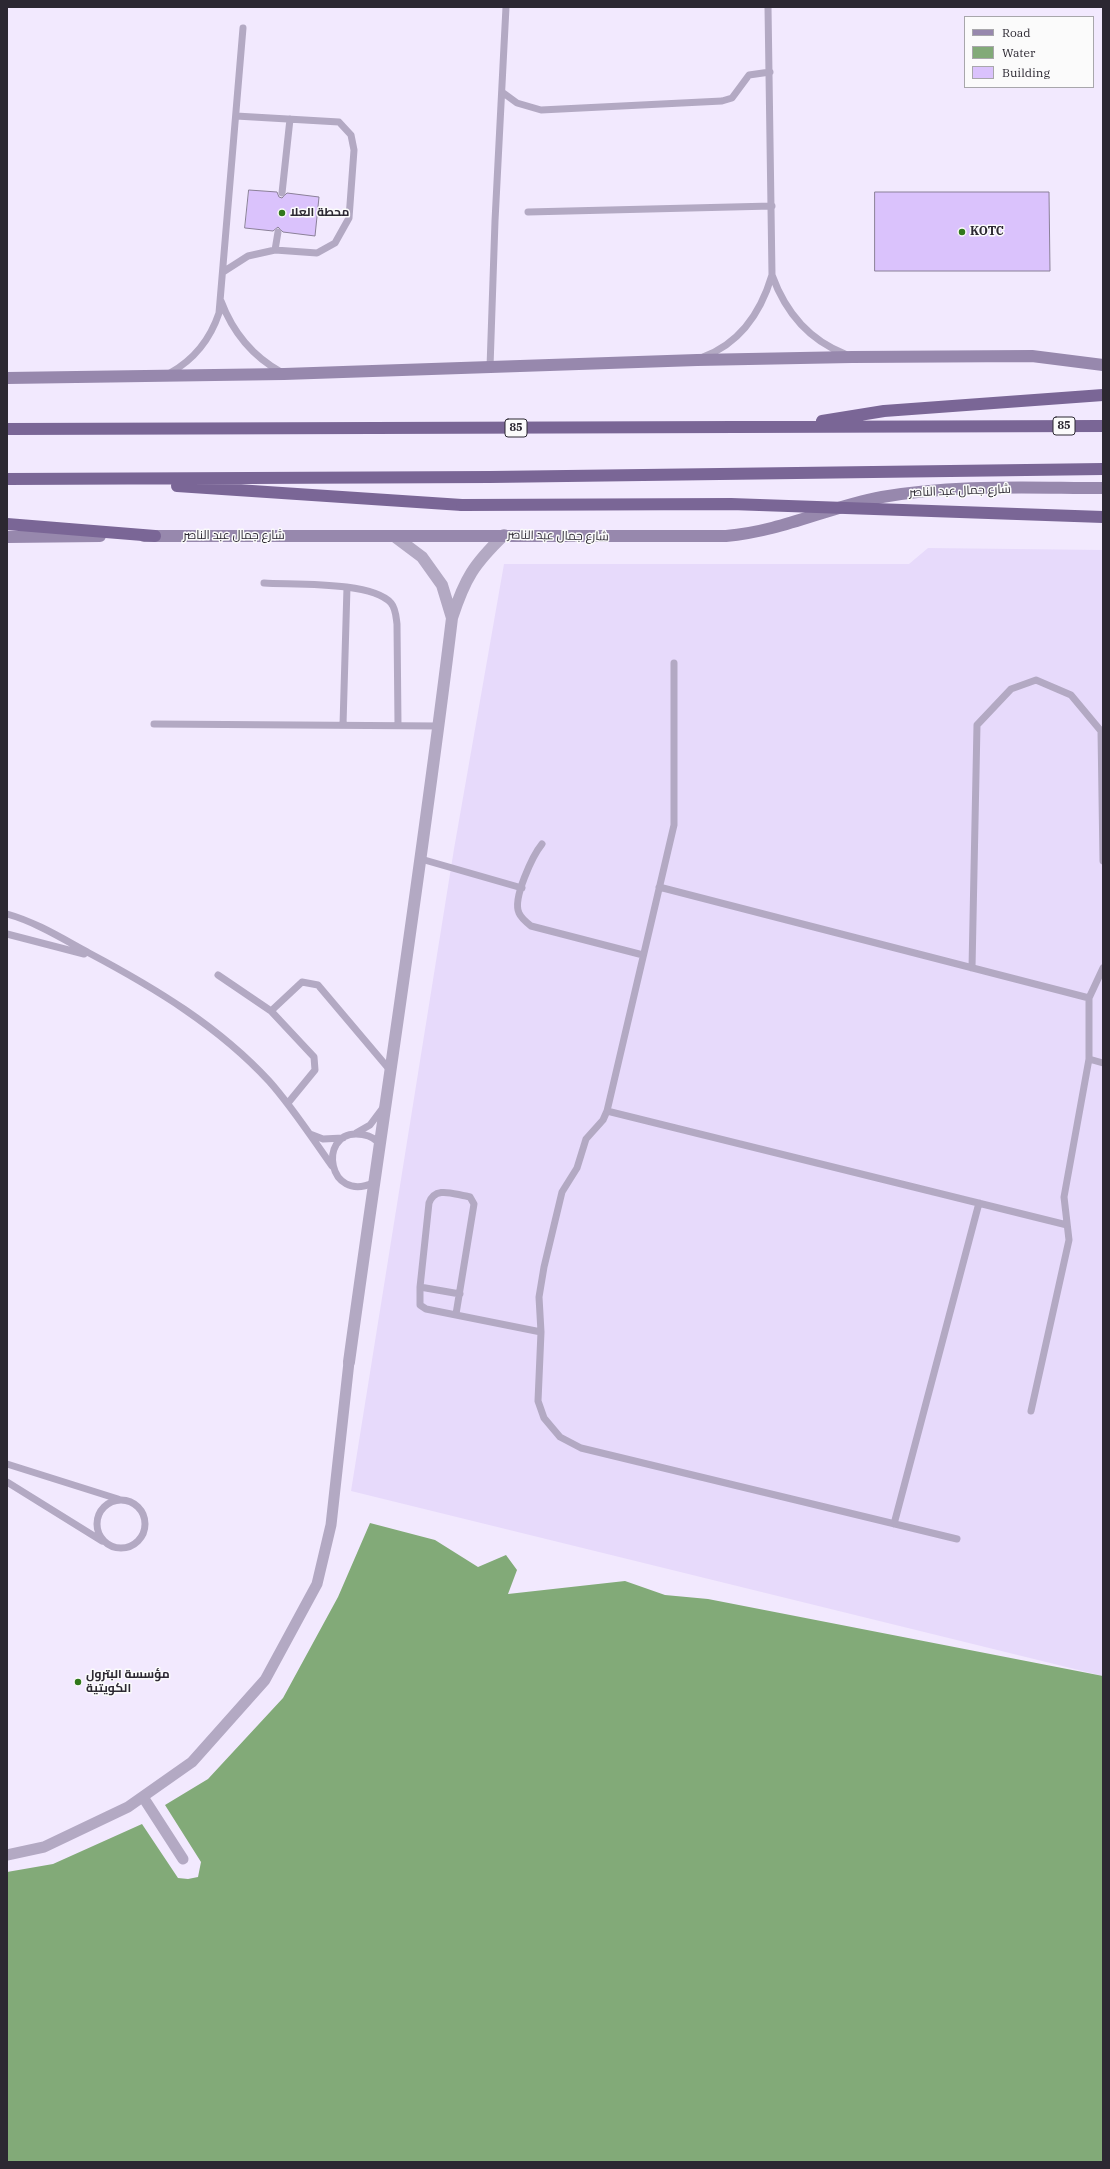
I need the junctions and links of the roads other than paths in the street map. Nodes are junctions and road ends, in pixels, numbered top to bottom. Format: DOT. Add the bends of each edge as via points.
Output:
graph roads {
  1 [pos="506,7"];
  2 [pos="768,7"];
  3 [pos="243,28"];
  4 [pos="770,72"];
  5 [pos="502,92"];
  6 [pos="236,116"];
  7 [pos="290,120"];
  8 [pos="282,193"];
  9 [pos="772,206"];
  10 [pos="528,212"];
  11 [pos="278,232"];
  12 [pos="275,250"];
  13 [pos="223,272"];
  14 [pos="772,275"];
  15 [pos="221,299"];
  16 [pos="852,357"];
  17 [pos="697,360"];
  18 [pos="1103,365"];
  19 [pos="490,368"];
  20 [pos="284,374"];
  21 [pos="166,375"];
  22 [pos="7,378"];
  23 [pos="1103,394"];
  24 [pos="1103,426"];
  25 [pos="782,427"];
  26 [pos="7,429"];
  27 [pos="1103,469"];
  28 [pos="7,479"];
  29 [pos="86,479"];
  30 [pos="1103,488"];
  31 [pos="1103,517"];
  32 [pos="7,524"];
  33 [pos="504,535"];
  34 [pos="155,536"];
  35 [pos="394,536"];
  36 [pos="7,537"];
  37 [pos="264,583"];
  38 [pos="347,587"];
  39 [pos="452,618"];
  40 [pos="674,663"];
  41 [pos="154,724"];
  42 [pos="343,725"];
  43 [pos="398,725"];
  44 [pos="439,726"];
  45 [pos="542,844"];
  46 [pos="421,859"];
  47 [pos="1103,861"];
  48 [pos="659,887"];
  49 [pos="522,888"];
  50 [pos="7,914"];
  51 [pos="7,934"];
  52 [pos="643,955"];
  53 [pos="98,958"];
  54 [pos="972,968"];
  55 [pos="1103,968"];
  56 [pos="218,975"];
  57 [pos="1089,998"];
  58 [pos="271,1011"];
  59 [pos="1089,1059"];
  60 [pos="1103,1063"];
  61 [pos="389,1069"];
  62 [pos="288,1103"];
  63 [pos="383,1106"];
  64 [pos="607,1111"];
  65 [pos="308,1133"];
  66 [pos="353,1134"];
  67 [pos="343,1138"];
  68 [pos="378,1142"];
  69 [pos="332,1166"];
  70 [pos="373,1183"];
  71 [pos="979,1203"];
  72 [pos="1067,1225"];
  73 [pos="420,1287"];
  74 [pos="460,1294"];
  75 [pos="456,1314"];
  76 [pos="541,1332"];
  77 [pos="349,1362"];
  78 [pos="1032,1411"];
  79 [pos="7,1464"];
  80 [pos="7,1482"];
  81 [pos="121,1500"];
  82 [pos="894,1524"];
  83 [pos="957,1540"];
  84 [pos="104,1542"];
  85 [pos="143,1796"];
  86 [pos="7,1855"];
  87 [pos="183,1859"];
  1 -- 5 [label="lane"];
  2 -- 4 [label="lane"];
  3 -- 6 [label="lane"];
  4 -- 5 [label="lane" via="748,75 732,98 722,101 541,110 517,103"];
  4 -- 9 [label="lane"];
  5 -- 19 [label="lane"];
  6 -- 7 [label="lane"];
  6 -- 13 [label="lane"];
  7 -- 8 [label="lane"];
  7 -- 12 [label="lane" via="339,122 351,135 354,150 349,218 335,243 317,253"];
  9 -- 10 [label="lane"];
  9 -- 14 [label="lane"];
  11 -- 12 [label="lane"];
  12 -- 13 [label="lane" via="248,256"];
  13 -- 15 [label="lane"];
  14 -- 16 [label="lane" via="778,291 796,320 821,342"];
  14 -- 17 [label="lane" via="760,307 751,322 727,345"];
  15 -- 20 [label="lane" via="230,323 247,346 258,357"];
  15 -- 21 [label="lane" via="214,325 200,350 190,360"];
  16 -- 17 [label="main road"];
  16 -- 18 [label="main road" via="1032,356"];
  17 -- 19 [label="main road"];
  19 -- 20 [label="main road"];
  20 -- 21 [label="main road"];
  21 -- 22 [label="main road"];
  23 -- 25 [label="highway" via="884,411"];
  24 -- 25 [label="highway, 85"];
  25 -- 26 [label="highway, 85"];
  27 -- 29 [label="highway, شارع جمال عبد الناصر"];
  28 -- 29 [label="highway, شارع جمال عبد الناصر"];
  29 -- 31 [label="highway, bridge" via="462,505 731,504"];
  30 -- 33 [label="main road, شارع جمال عبد الناصر" via="958,489 905,493 848,505 765,531 726,536"];
  32 -- 34 [label="highway"];
  33 -- 35 [label="main road, شارع جمال عبد الناصر"];
  33 -- 39 [label="street" via="480,558 463,587"];
  34 -- 35 [label="main road, شارع جمال عبد الناصر"];
  34 -- 36 [label="main road, شارع جمال عبد الناصر"];
  35 -- 39 [label="street" via="422,557 442,585"];
  37 -- 38 [label="lane"];
  38 -- 42 [label="lane"];
  38 -- 43 [label="lane" via="365,589 385,598 392,604 396,614"];
  39 -- 44 [label="street"];
  40 -- 48 [label="lane" via="674,825"];
  41 -- 42 [label="lane"];
  42 -- 43 [label="lane"];
  43 -- 44 [label="lane"];
  44 -- 46 [label="street"];
  45 -- 49 [label="lane" via="527,870"];
  46 -- 49 [label="lane"];
  46 -- 61 [label="street"];
  47 -- 54 [label="lane" via="1101,731 1071,695 1036,680 1011,689 977,725"];
  48 -- 52 [label="lane"];
  48 -- 54 [label="lane"];
  49 -- 52 [label="lane" via="518,912 531,926"];
  50 -- 53 [label="lane" via="38,926"];
  51 -- 53 [label="lane"];
  52 -- 64 [label="lane"];
  53 -- 62 [label="lane" via="146,984 204,1023 250,1062"];
  54 -- 57 [label="lane"];
  55 -- 57 [label="lane"];
  56 -- 58 [label="lane"];
  57 -- 59 [label="lane"];
  58 -- 61 [label="lane" via="302,982 318,985"];
  58 -- 62 [label="lane" via="314,1057 315,1070"];
  59 -- 60 [label="lane"];
  59 -- 72 [label="lane" via="1064,1197"];
  61 -- 63 [label="street"];
  62 -- 65 [label="lane"];
  63 -- 66 [label="lane" via="370,1125"];
  63 -- 68 [label="street"];
  64 -- 71 [label="lane"];
  64 -- 76 [label="lane" via="603,1120 586,1139 577,1168 562,1192 539,1297"];
  65 -- 67 [label="lane" via="324,1139"];
  65 -- 69 [label="lane"];
  66 -- 67 [label="lane"];
  66 -- 68 [label="lane" via="363,1134"];
  67 -- 69 [label="lane" via="334,1151"];
  68 -- 70 [label="street"];
  69 -- 70 [label="lane" via="337,1176 354,1187"];
  70 -- 77 [label="street"];
  71 -- 72 [label="lane"];
  71 -- 82 [label="lane"];
  72 -- 78 [label="lane" via="1070,1240"];
  73 -- 74 [label="lane"];
  73 -- 74 [label="lane" via="429,1203 436,1194 444,1192 470,1197 474,1204"];
  73 -- 75 [label="lane" via="419,1302 423,1307"];
  74 -- 75 [label="lane"];
  75 -- 76 [label="lane"];
  76 -- 82 [label="lane" via="538,1401 544,1418 560,1437 581,1448"];
  77 -- 85 [label="street" via="331,1525 317,1584 264,1680 192,1762"];
  79 -- 81 [label="lane"];
  80 -- 84 [label="lane"];
  81 -- 84 [label="lane" via="111,1502 98,1515 98,1530"];
  81 -- 84 [label="lane" via="130,1501 144,1514 144,1533 131,1547 113,1547"];
  82 -- 83 [label="lane"];
  85 -- 86 [label="street" via="128,1807 44,1847"];
  85 -- 87 [label="street"];
}
